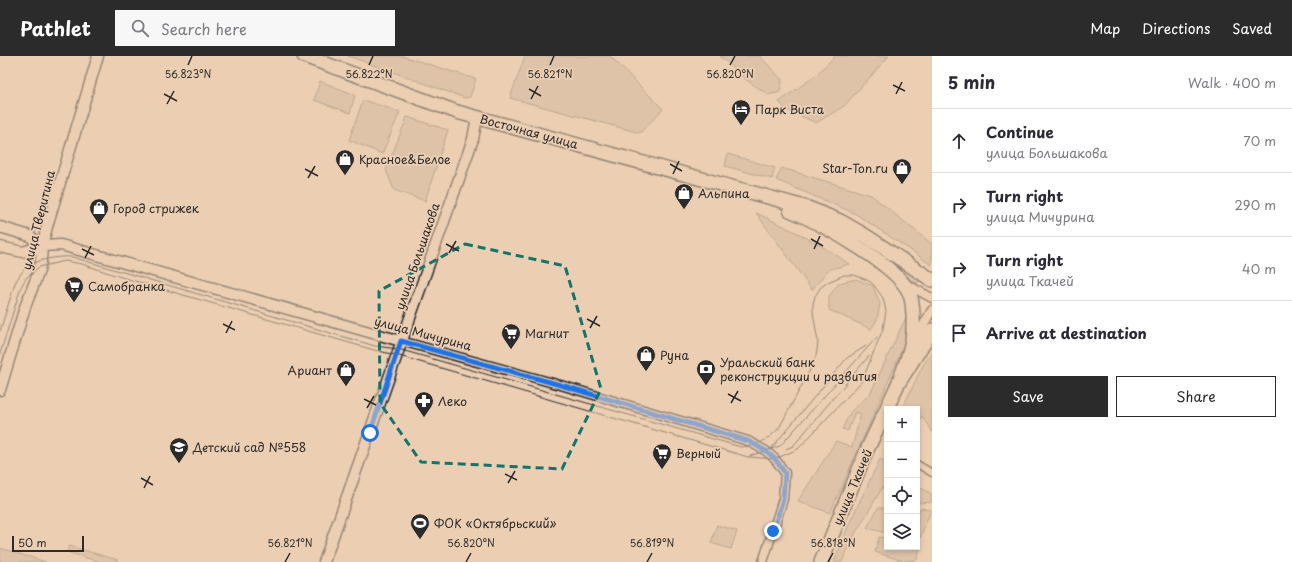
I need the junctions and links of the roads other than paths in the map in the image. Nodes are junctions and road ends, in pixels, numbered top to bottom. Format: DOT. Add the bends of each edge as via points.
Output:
graph roads {
  1 [pos="98,56"];
  2 [pos="304,56"];
  3 [pos="477,117"];
  4 [pos="758,195"];
  5 [pos="0,227"];
  6 [pos="42,246"];
  7 [pos="0,247"];
  8 [pos="930,278"];
  9 [pos="900,280"];
  10 [pos="932,298"];
  11 [pos="932,310"];
  12 [pos="932,330"];
  13 [pos="401,341"];
  14 [pos="911,348"];
  15 [pos="898,384"];
  16 [pos="0,390"];
  17 [pos="920,466"];
  18 [pos="932,473"];
  19 [pos="324,562"];
  20 [pos="763,562"];
  21 [pos="821,562"];
  1 -- 6 [label="street, улица Тверитина"];
  2 -- 3 [label="main road, Восточная улица" via="450,110"];
  3 -- 4 [label="main road, Восточная улица"];
  3 -- 13 [label="street, улица Большакова" via="472,138"];
  4 -- 8 [label="main road, Восточная улица" via="808,208 840,221"];
  4 -- 9 [label="main road, Восточная улица" via="803,215 864,249"];
  5 -- 6 [label="street" via="30,236"];
  6 -- 7 [label="street, улица Мичурина" via="23,252"];
  6 -- 13 [label="street, улица Мичурина" via="61,245"];
  6 -- 16 [label="street, улица Тверитина" via="39,271 25,307"];
  9 -- 10 [label="street"];
  9 -- 14 [label="main road, Восточная улица" via="911,297"];
  11 -- 14 [label="street"];
  12 -- 15 [label="main road, улица Ткачей"];
  13 -- 19 [label="street, улица Большакова"];
  13 -- 20 [label="street, улица Мичурина" via="748,441 766,451 785,473 783,499"];
  14 -- 15 [label="main road, Восточная улица"];
  15 -- 21 [label="main road, улица Ткачей"];
  17 -- 18 [label="street"];
}
